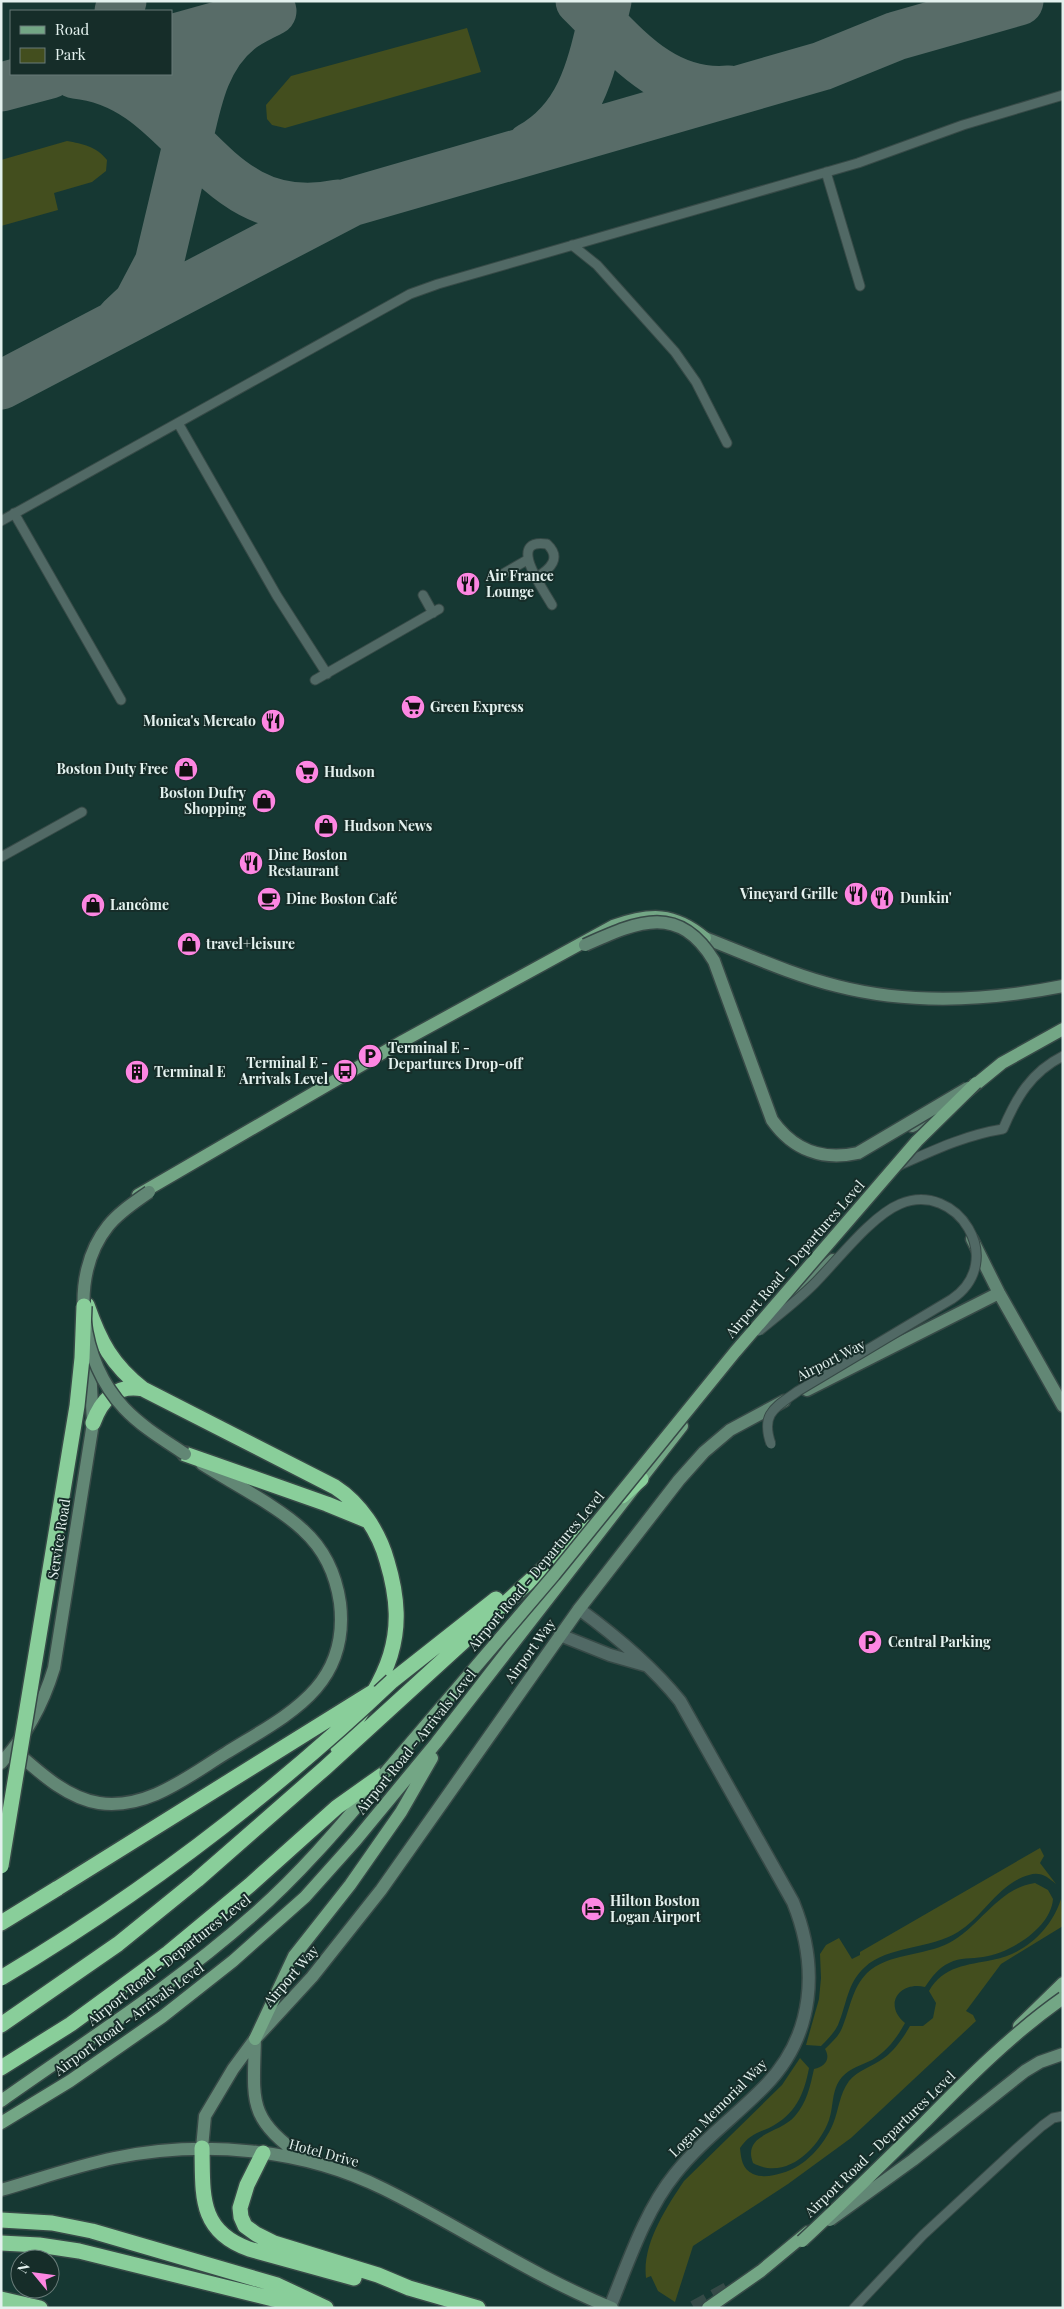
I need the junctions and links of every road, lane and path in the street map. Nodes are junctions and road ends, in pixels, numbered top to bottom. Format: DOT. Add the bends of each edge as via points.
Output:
graph roads {
  1 [pos="1063,95"];
  2 [pos="826,172"];
  3 [pos="572,245"];
  4 [pos="860,286"];
  5 [pos="178,423"];
  6 [pos="727,442"];
  7 [pos="14,513"];
  8 [pos="1,521"];
  9 [pos="527,560"];
  10 [pos="501,575"];
  11 [pos="537,577"];
  12 [pos="423,595"];
  13 [pos="552,604"];
  14 [pos="327,674"];
  15 [pos="315,680"];
  16 [pos="121,700"];
  17 [pos="82,812"];
  18 [pos="1,857"];
  19 [pos="705,938"];
  20 [pos="1063,986"];
  21 [pos="1063,1029"];
  22 [pos="1063,1056"];
  23 [pos="976,1083"];
  24 [pos="946,1111"];
  25 [pos="895,1167"];
  26 [pos="999,1293"];
  27 [pos="85,1306"];
  28 [pos="765,1320"];
  29 [pos="735,1352"];
  30 [pos="143,1389"];
  31 [pos="1063,1406"];
  32 [pos="93,1423"];
  33 [pos="771,1444"];
  34 [pos="185,1454"];
  35 [pos="641,1479"];
  36 [pos="621,1493"];
  37 [pos="367,1520"];
  38 [pos="579,1609"];
  39 [pos="560,1635"];
  40 [pos="648,1666"];
  41 [pos="392,1681"];
  42 [pos="451,1723"];
  43 [pos="13,1750"];
  44 [pos="1,1763"];
  45 [pos="325,1768"];
  46 [pos="385,1773"];
  47 [pos="1,1866"];
  48 [pos="1,1923"];
  49 [pos="1,1978"];
  50 [pos="1063,1983"];
  51 [pos="1063,1998"];
  52 [pos="3,2023"];
  53 [pos="255,2039"];
  54 [pos="1063,2054"];
  55 [pos="1,2068"];
  56 [pos="1,2101"];
  57 [pos="1063,2116"];
  58 [pos="1,2123"];
  59 [pos="202,2148"];
  60 [pos="263,2153"];
  61 [pos="309,2162"];
  62 [pos="1,2190"];
  63 [pos="1,2220"];
  64 [pos="1,2243"];
  65 [pos="797,2244"];
  66 [pos="410,2288"];
  67 [pos="1,2299"];
  68 [pos="611,2307"];
  69 [pos="40,2308"];
  70 [pos="326,2308"];
  71 [pos="478,2308"];
  72 [pos="708,2308"];
  73 [pos="714,2308"];
  74 [pos="854,2308"];
  1 -- 2 [label="lane"];
  2 -- 3 [label="lane"];
  2 -- 4 [label="lane"];
  3 -- 5 [label="lane" via="410,294"];
  3 -- 6 [label="lane" via="597,265 675,352 696,382"];
  5 -- 7 [label="lane"];
  5 -- 14 [label="lane" via="277,596"];
  7 -- 8 [label="lane"];
  7 -- 16 [label="lane"];
  9 -- 10 [label="lane"];
  9 -- 11 [label="lane"];
  9 -- 11 [label="lane" via="528,548 535,544 547,544 552,549 553,564"];
  11 -- 13 [label="lane"];
  12 -- 14 [label="lane" via="436,611"];
  14 -- 15 [label="lane"];
  17 -- 18 [label="lane"];
  19 -- 20 [label="main road" via="815,980 876,994 953,999"];
  19 -- 24 [label="main road" via="765,1105 774,1124 786,1136 818,1153 840,1154 858,1150"];
  19 -- 27 [label="main road" via="694,929 662,916 644,917 613,926 379,1055 148,1190 116,1210 103,1227 88,1264"];
  21 -- 23 [label="main road, Airport Road - Departures Level" via="1013,1056"];
  21 -- 24 [label="main road, Airport Road - Arrivals Level" via="1002,1064"];
  22 -- 25 [label="lane" via="1029,1082 1011,1108 1003,1129 958,1140"];
  23 -- 27 [label="main road, bridge" via="858,1153 840,1157 809,1152 781,1132 772,1120 714,961 705,946 681,926 654,921 640,924 562,957 145,1195 120,1213 98,1240 86,1282"];
  23 -- 29 [label="main road, Airport Road - Departures Level, bridge" via="917,1141"];
  24 -- 25 [label="main road, Airport Road - Arrivals Level"];
  25 -- 28 [label="main road, Airport Road - Arrivals Level"];
  26 -- 28 [label="main road" via="961,1221 944,1208 925,1201 908,1202 890,1209"];
  26 -- 31 [label="main road"];
  26 -- 38 [label="main road, Airport Way" via="743,1421 704,1452 679,1480"];
  27 -- 30 [label="highway" via="116,1366"];
  27 -- 32 [label="main road, Service Road"];
  27 -- 34 [label="main road, bridge" via="86,1328 94,1359 111,1391 140,1423"];
  27 -- 47 [label="highway, bridge" via="77,1406"];
  28 -- 35 [label="main road, Airport Road - Arrivals Level"];
  29 -- 33 [label="lane, bridge" via="812,1286 880,1217 899,1204 916,1201 937,1204 954,1211 967,1225 975,1247 976,1264 969,1282 958,1294 775,1407 766,1426"];
  29 -- 36 [label="main road, Airport Road - Departures Level, bridge"];
  30 -- 32 [label="highway" via="114,1391 105,1400"];
  30 -- 37 [label="highway" via="330,1484 346,1495"];
  32 -- 43 [label="main road, Service Road" via="54,1668 45,1697"];
  34 -- 37 [label="highway"];
  34 -- 43 [label="main road" via="282,1514 318,1545 338,1589 342,1617 339,1646 328,1674 315,1692 294,1711 145,1800 99,1803 83,1799 39,1772"];
  35 -- 42 [label="main road, Airport Road - Arrivals Level"];
  35 -- 45 [label="highway"];
  36 -- 41 [label="highway, bridge" via="485,1608"];
  36 -- 46 [label="main road, Airport Road - Departures Level, bridge"];
  37 -- 45 [label="highway" via="382,1546 393,1580 398,1609 396,1632 383,1674"];
  38 -- 39 [label="main road, Airport Way"];
  38 -- 40 [label="street, Logan Memorial Way"];
  39 -- 40 [label="street"];
  39 -- 53 [label="main road, Airport Way" via="381,1890 312,1977"];
  40 -- 68 [label="street, Logan Memorial Way" via="680,1701 793,1902 803,1926 810,1975 803,2023 780,2067 765,2086 674,2174 650,2214"];
  41 -- 48 [label="highway, bridge"];
  41 -- 49 [label="highway, bridge" via="324,1743 198,1846 98,1917"];
  42 -- 53 [label="main road" via="401,1812 350,1885 294,1956"];
  42 -- 58 [label="main road, Airport Road - Arrivals Level" via="310,1892 255,1943 99,2062"];
  43 -- 44 [label="main road, Service Road"];
  45 -- 52 [label="highway" via="157,1914 74,1976"];
  46 -- 55 [label="highway" via="337,1807 192,1934 125,1986"];
  46 -- 56 [label="main road, Airport Road - Departures Level" via="291,1879 247,1921 156,1992"];
  50 -- 65 [label="main road"];
  51 -- 65 [label="main road, Airport Road - Departures Level, bridge" via="991,2056 874,2173"];
  53 -- 59 [label="main road, Airport Way" via="211,2103 205,2116"];
  53 -- 61 [label="main road" via="253,2090 259,2115 279,2139"];
  54 -- 65 [label="main road, bridge" via="1026,2071 913,2160"];
  57 -- 74 [label="lane" via="1042,2126 1016,2149 923,2235"];
  59 -- 60 [label="main road, Hotel Drive"];
  59 -- 62 [label="main road, Hotel Drive" via="114,2158"];
  59 -- 66 [label="highway" via="207,2214 214,2227 228,2240 249,2249 367,2282"];
  60 -- 61 [label="main road, Hotel Drive"];
  60 -- 66 [label="highway" via="241,2202 241,2217 248,2228 269,2241"];
  61 -- 68 [label="main road, Hotel Drive" via="383,2188 559,2285"];
  63 -- 70 [label="highway" via="52,2223 92,2231 277,2285"];
  64 -- 70 [label="highway" via="79,2251"];
  65 -- 72 [label="main road"];
  65 -- 73 [label="main road, Airport Road - Departures Level"];
  66 -- 71 [label="highway"];
  67 -- 69 [label="highway"];
}
